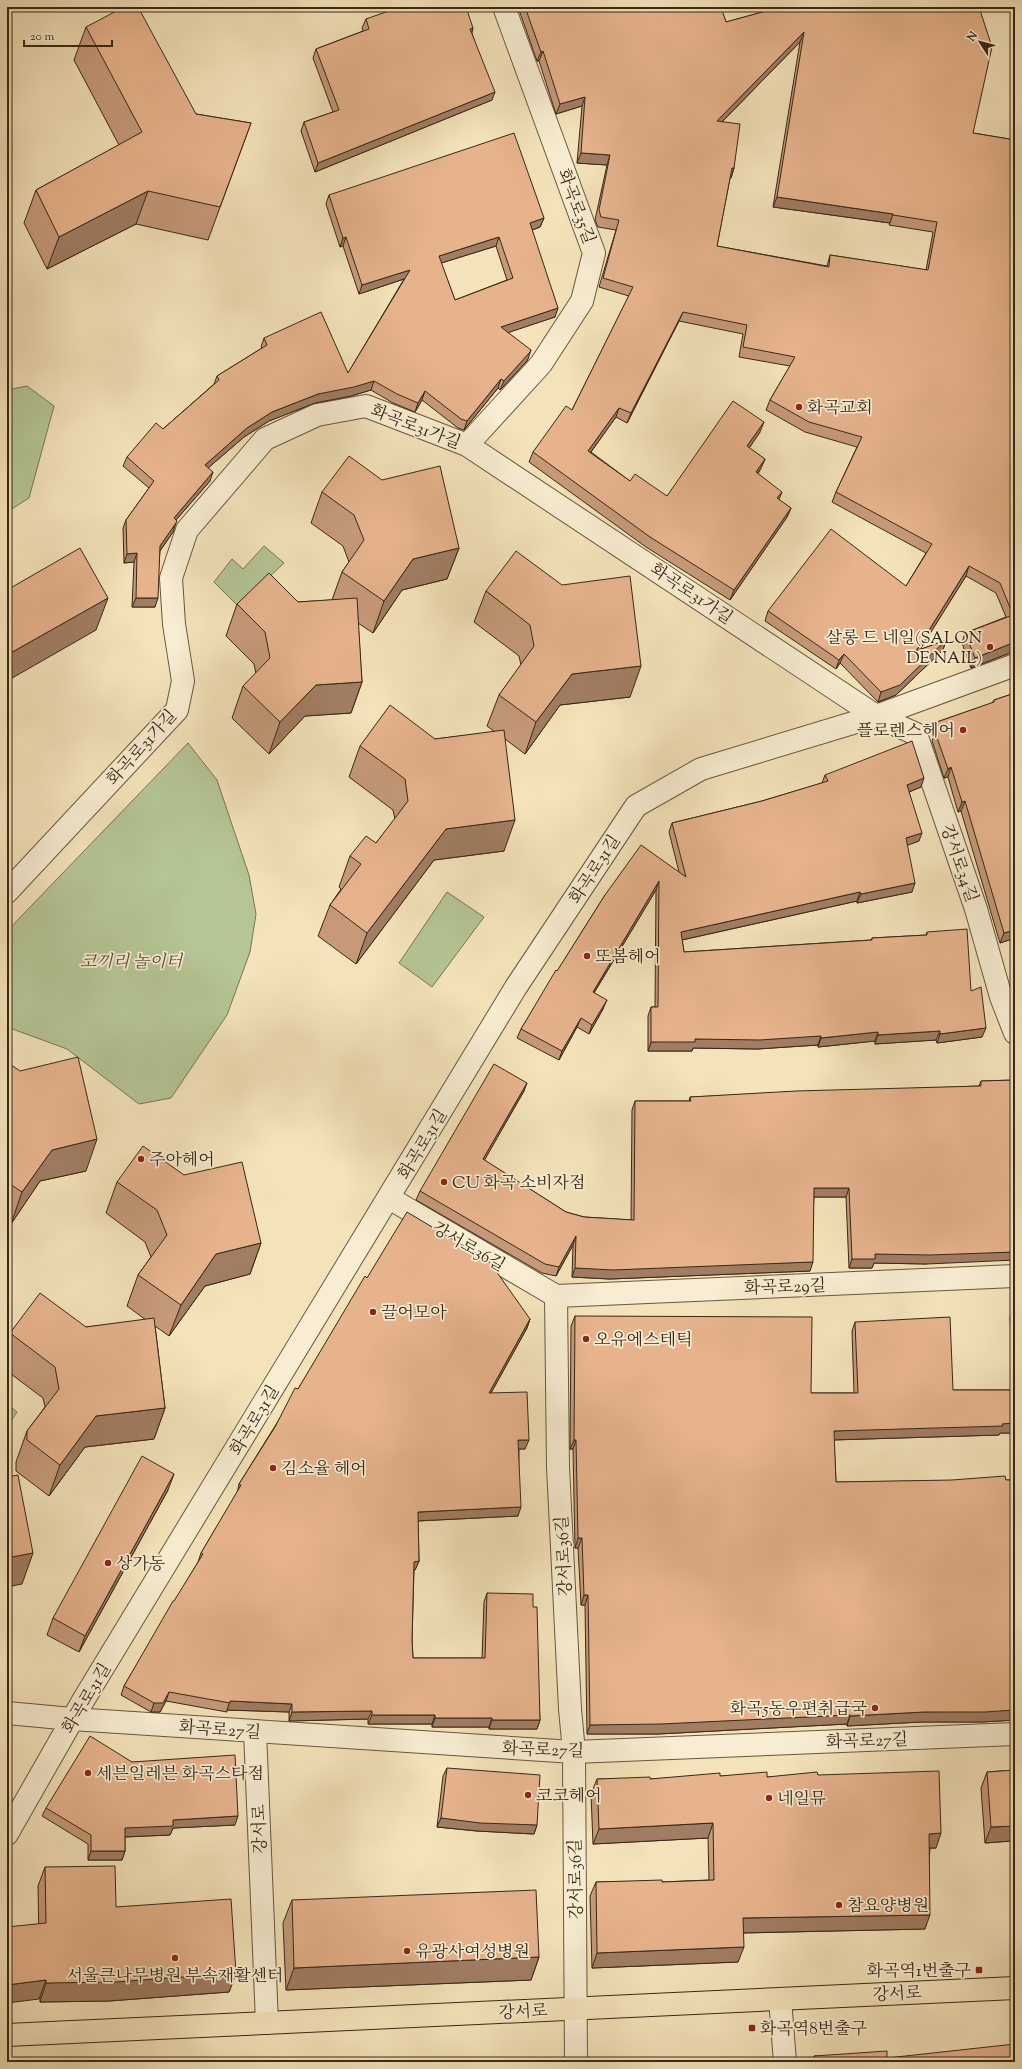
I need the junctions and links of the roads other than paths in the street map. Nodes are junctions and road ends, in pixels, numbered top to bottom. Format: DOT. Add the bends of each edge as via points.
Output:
graph roads {
  1 [pos="504,7"];
  2 [pos="467,445"];
  3 [pos="1015,665"];
  4 [pos="876,716"];
  5 [pos="7,892"];
  6 [pos="1015,1034"];
  7 [pos="389,1198"];
  8 [pos="1015,1276"];
  9 [pos="556,1296"];
  10 [pos="7,1713"];
  11 [pos="72,1719"];
  12 [pos="255,1731"];
  13 [pos="1015,1734"];
  14 [pos="574,1752"];
  15 [pos="7,1834"];
  16 [pos="1015,1988"];
  17 [pos="780,1999"];
  18 [pos="577,2009"];
  19 [pos="266,2023"];
  20 [pos="7,2035"];
  21 [pos="576,2062"];
  22 [pos="785,2062"];
  1 -- 2 [label="street, 화곡로35길" via="594,253 582,301 541,364"];
  2 -- 4 [label="street, 화곡로31가길"];
  2 -- 5 [label="street, 화곡로31가길" via="366,406 317,415 265,439 187,530 171,578 174,624 183,681 177,710"];
  3 -- 4 [label="street, 화곡로31길"];
  4 -- 6 [label="street, 강서로34길" via="916,734 976,909 1001,997"];
  4 -- 7 [label="street, 화곡로31길" via="701,769 636,806 516,987"];
  7 -- 9 [label="street, 강서로36길"];
  7 -- 11 [label="street, 화곡로31길"];
  8 -- 9 [label="street, 화곡로29길"];
  9 -- 14 [label="street, 강서로36길" via="558,1467"];
  10 -- 11 [label="street, 화곡로27길"];
  11 -- 12 [label="street, 화곡로27길"];
  11 -- 15 [label="street, 화곡로31길"];
  12 -- 14 [label="street, 화곡로27길"];
  12 -- 19 [label="street, 강서로"];
  13 -- 14 [label="street, 화곡로27길"];
  14 -- 18 [label="street, 강서로36길"];
  16 -- 17 [label="main road, 강서로"];
  17 -- 18 [label="main road, 강서로"];
  17 -- 22 [label="street"];
  18 -- 19 [label="main road, 강서로"];
  18 -- 21 [label="street, 강서로36길"];
  19 -- 20 [label="main road, 강서로"];
}
